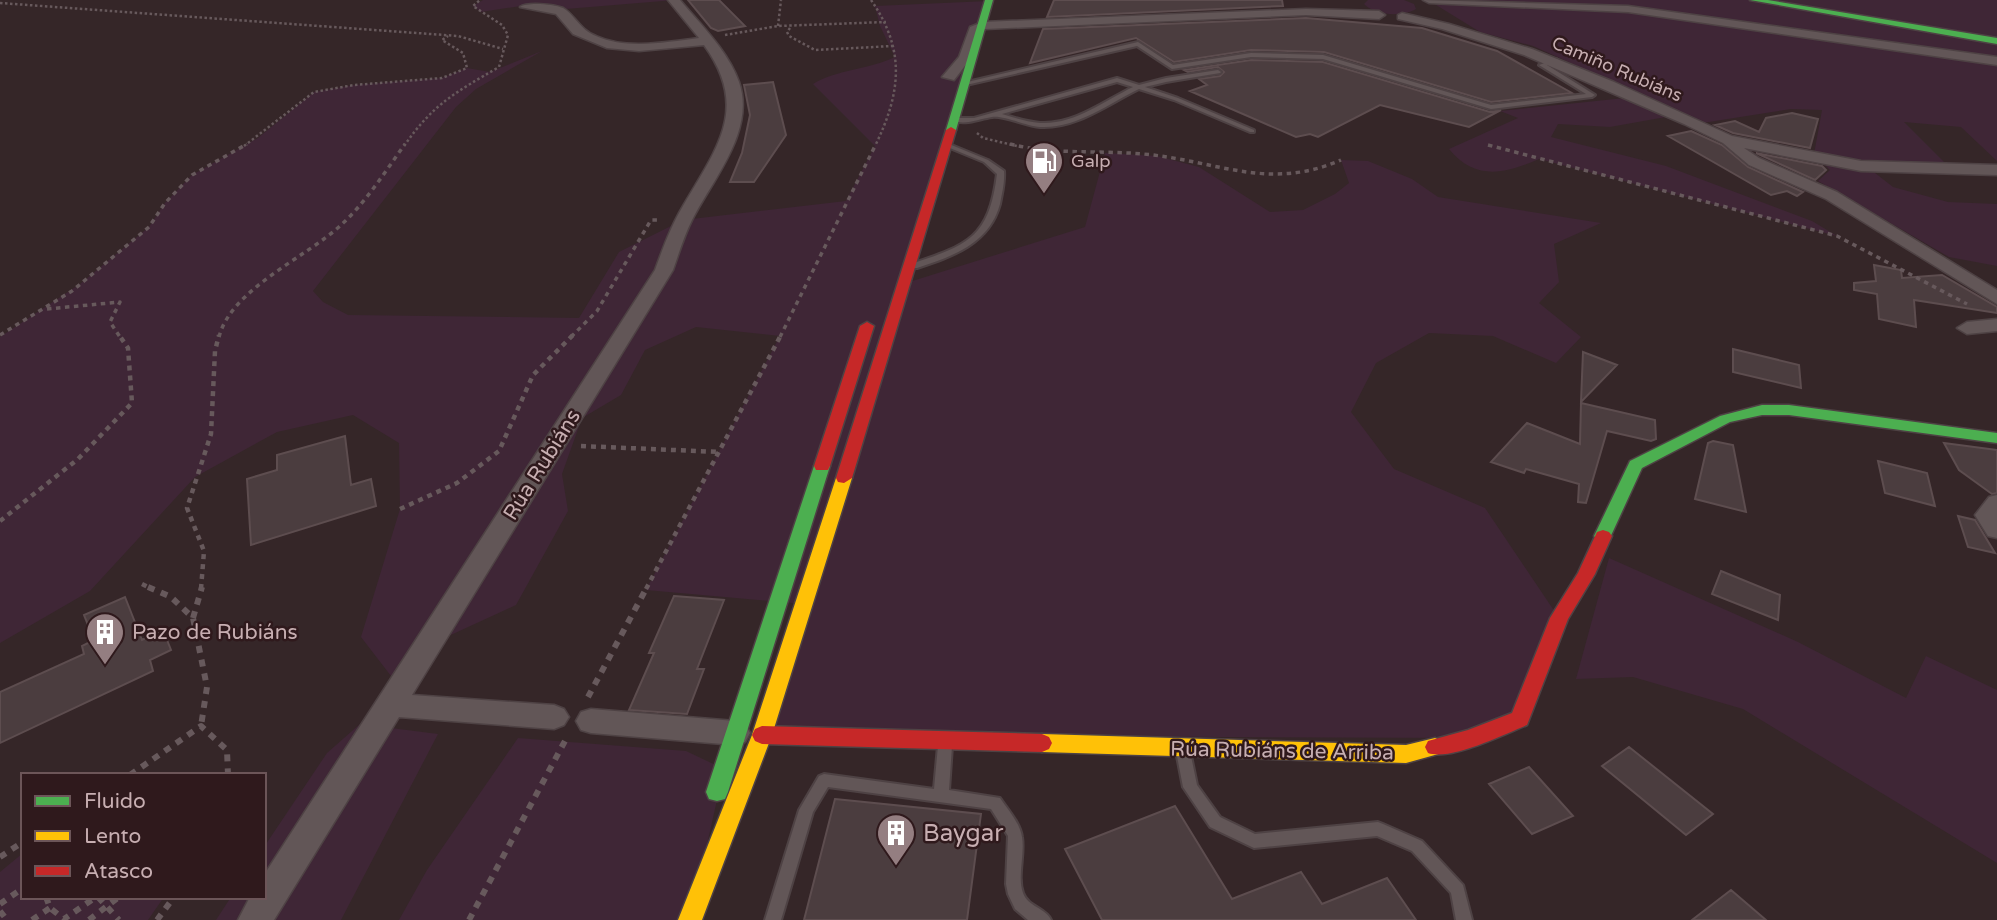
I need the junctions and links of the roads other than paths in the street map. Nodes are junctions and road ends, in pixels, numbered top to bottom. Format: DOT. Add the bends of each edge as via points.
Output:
graph roads {
  1 [pos="674,0"];
  2 [pos="987,0"];
  3 [pos="1415,0"];
  4 [pos="1754,0"];
  5 [pos="1356,1"];
  6 [pos="526,7"];
  7 [pos="1426,8"];
  8 [pos="1306,12"];
  9 [pos="1379,15"];
  10 [pos="1402,17"];
  11 [pos="983,26"];
  12 [pos="1488,39"];
  13 [pos="704,40"];
  14 [pos="1997,41"];
  15 [pos="1556,61"];
  16 [pos="1997,61"];
  17 [pos="1218,72"];
  18 [pos="949,77"];
  19 [pos="965,83"];
  20 [pos="1140,87"];
  21 [pos="942,98"];
  22 [pos="995,114"];
  23 [pos="954,120"];
  24 [pos="1252,131"];
  25 [pos="1728,140"];
  26 [pos="947,145"];
  27 [pos="1997,170"];
  28 [pos="911,267"];
  29 [pos="1997,298"];
  30 [pos="874,304"];
  31 [pos="1997,325"];
  32 [pos="1967,328"];
  33 [pos="1997,439"];
  34 [pos="1997,503"];
  35 [pos="1997,530"];
  36 [pos="390,705"];
  37 [pos="749,734"];
  38 [pos="945,741"];
  39 [pos="1182,748"];
  40 [pos="941,795"];
  41 [pos="713,806"];
  42 [pos="706,832"];
  43 [pos="255,920"];
  44 [pos="680,920"];
  45 [pos="690,920"];
  46 [pos="773,920"];
  47 [pos="1044,920"];
  48 [pos="1464,920"];
  1 -- 13 [label="street, Rúa Rubiáns"];
  2 -- 11 [label="main road"];
  2 -- 18 [label="main road"];
  3 -- 7 [label="street"];
  4 -- 14 [label="main road"];
  5 -- 8 [label="street"];
  5 -- 9 [label="street" via="1364,10"];
  6 -- 13 [label="street" via="559,11 587,37 627,47 647,49"];
  7 -- 10 [label="street"];
  7 -- 12 [label="street"];
  7 -- 16 [label="street" via="1488,2 1628,9"];
  8 -- 9 [label="street"];
  8 -- 11 [label="street"];
  9 -- 10 [label="street"];
  10 -- 12 [label="street"];
  11 -- 18 [label="street" via="974,30 965,58"];
  11 -- 19 [label="main road"];
  12 -- 15 [label="street, Camiño Rubiáns"];
  13 -- 36 [label="street, Rúa Rubiáns" via="727,71 736,95 718,160 683,220 664,270"];
  15 -- 19 [label="lane" via="1542,65 1592,95 1491,107 1323,57 1251,55 1172,67 1138,44"];
  15 -- 25 [label="street, Camiño Rubiáns"];
  17 -- 20 [label="lane"];
  18 -- 21 [label="main road"];
  19 -- 23 [label="main road"];
  20 -- 22 [label="lane" via="1117,80"];
  20 -- 22 [label="lane" via="1070,124 1021,123"];
  20 -- 24 [label="lane"];
  22 -- 23 [label="lane"];
  23 -- 26 [label="main road"];
  25 -- 27 [label="street" via="1861,166"];
  25 -- 29 [label="street" via="1762,165 1833,194 1844,206"];
  26 -- 28 [label="main road"];
  26 -- 28 [label="lane" via="986,161 1001,173 999,201 988,228 955,253"];
  28 -- 37 [label="main road"];
  30 -- 37 [label="main road"];
  31 -- 32 [label="street"];
  33 -- 39 [label="main road, Rúa Rubiáns de Arriba" via="1789,410 1762,410 1725,419 1636,465 1586,574 1559,618 1520,719 1406,754"];
  34 -- 35 [label="street" via="1987,515"];
  36 -- 37 [label="street"];
  36 -- 43 [label="street, Rúa Rubiáns"];
  37 -- 38 [label="main road, Rúa Rubiáns de Arriba"];
  37 -- 41 [label="main road"];
  37 -- 45 [label="main road"];
  38 -- 39 [label="main road, Rúa Rubiáns de Arriba"];
  38 -- 40 [label="lane"];
  39 -- 48 [label="lane" via="1190,788 1215,822 1254,841 1378,829 1417,846 1458,890"];
  40 -- 46 [label="lane" via="824,780 806,810"];
  40 -- 47 [label="lane" via="995,803 1015,834 1012,884 1028,914"];
  42 -- 44 [label="main road"];
}
